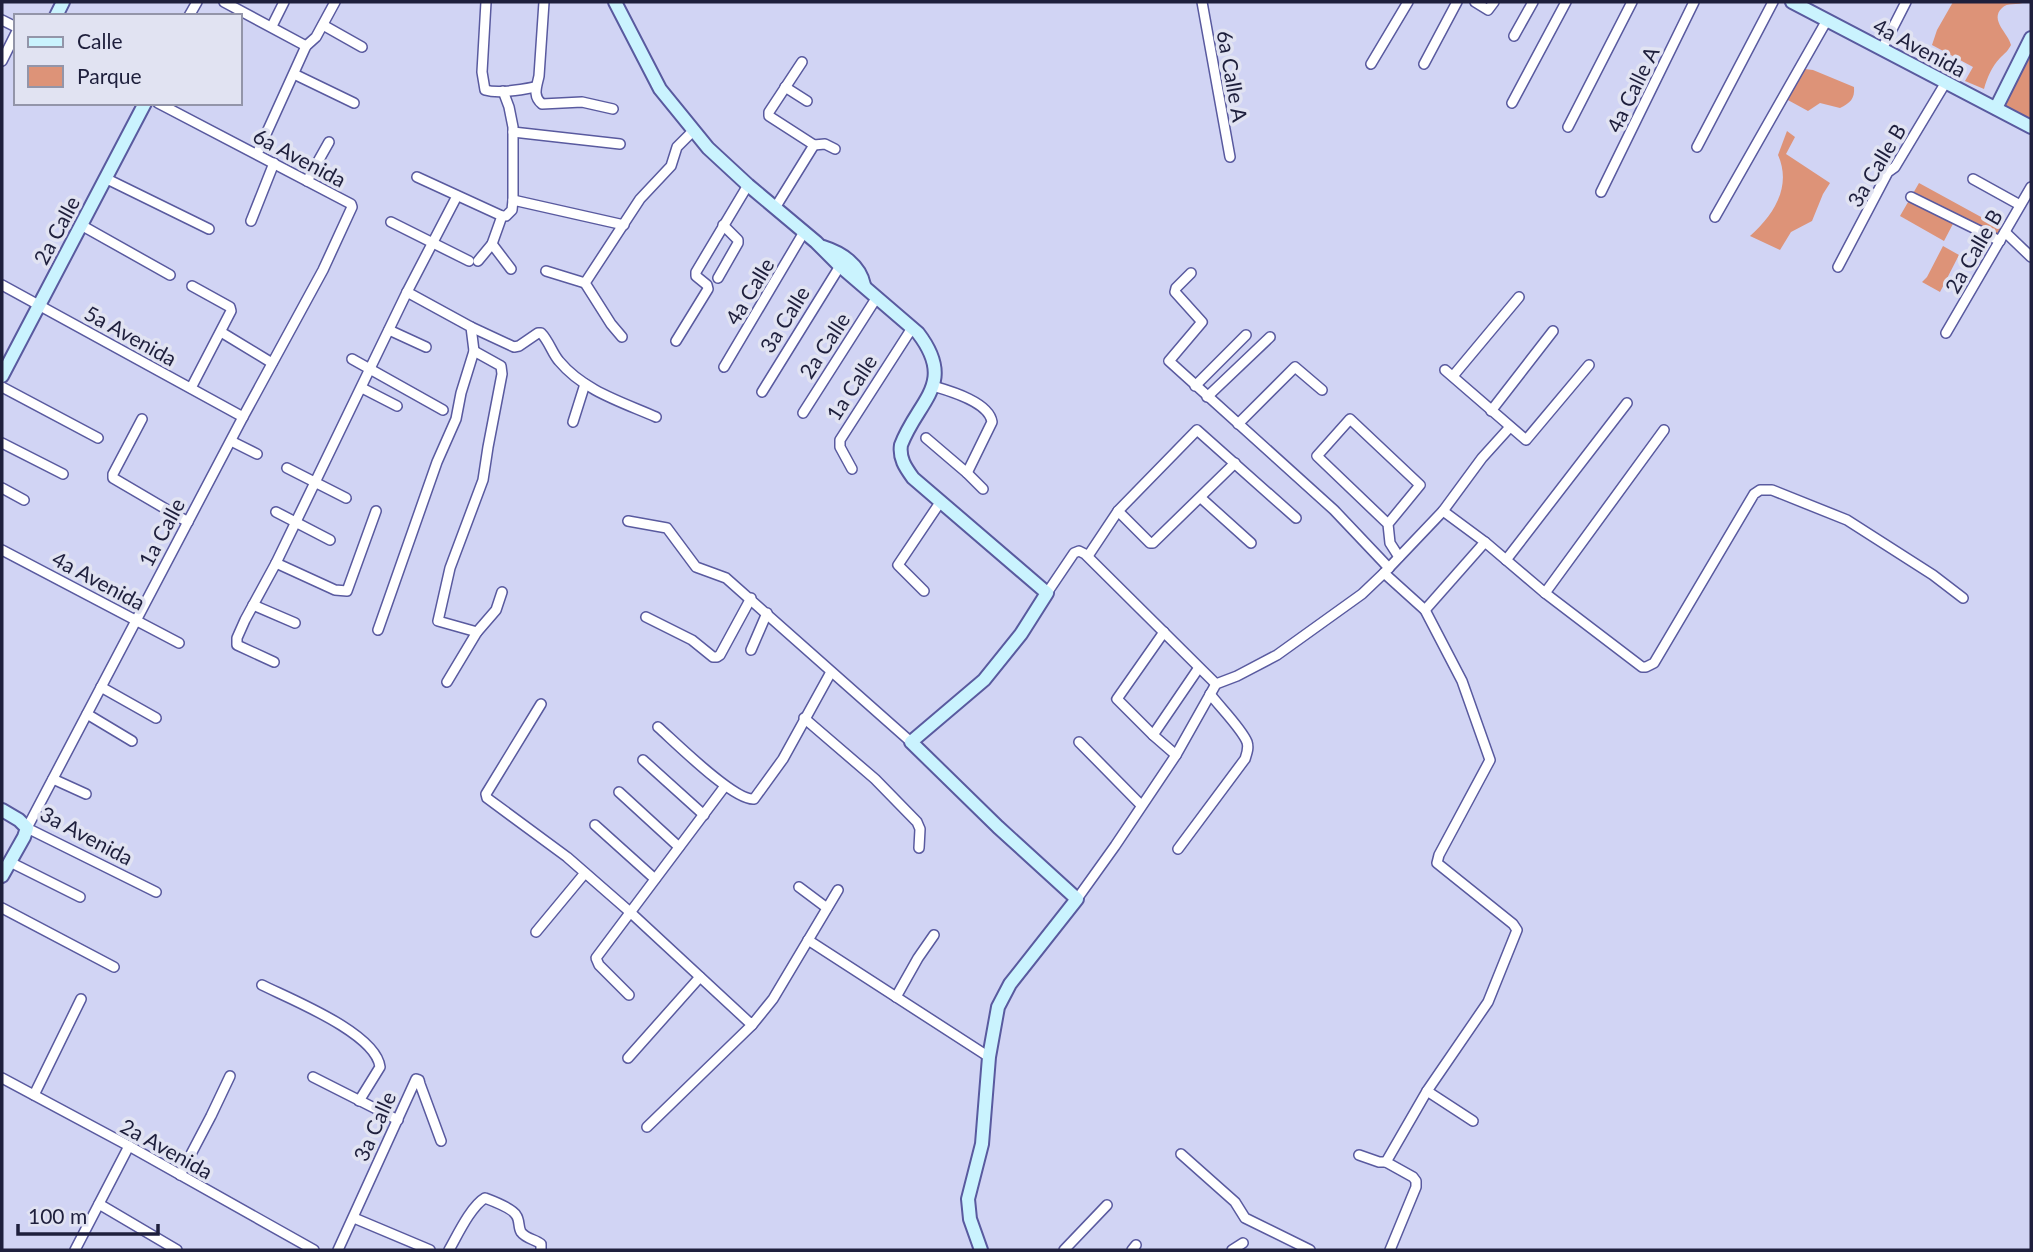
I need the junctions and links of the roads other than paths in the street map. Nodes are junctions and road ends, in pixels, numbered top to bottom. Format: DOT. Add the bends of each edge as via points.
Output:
graph roads {
  1 [pos="284,2"];
  2 [pos="335,2"];
  3 [pos="486,2"];
  4 [pos="544,2"];
  5 [pos="615,2"];
  6 [pos="1202,2"];
  7 [pos="1408,2"];
  8 [pos="1457,2"];
  9 [pos="1475,2"];
  10 [pos="1494,2"];
  11 [pos="1533,2"];
  12 [pos="1566,2"];
  13 [pos="1632,2"];
  14 [pos="1694,2"];
  15 [pos="1773,2"];
  16 [pos="1792,2"];
  17 [pos="1906,2"];
  18 [pos="231,3"];
  19 [pos="1827,20"];
  20 [pos="323,25"];
  21 [pos="272,26"];
  22 [pos="1514,36"];
  23 [pos="14,37"];
  24 [pos="2031,38"];
  25 [pos="306,46"];
  26 [pos="362,47"];
  27 [pos="1882,49"];
  28 [pos="2,61"];
  29 [pos="802,62"];
  30 [pos="1371,64"];
  31 [pos="1424,64"];
  32 [pos="295,74"];
  33 [pos="1946,82"];
  34 [pos="534,87"];
  35 [pos="785,87"];
  36 [pos="503,91"];
  37 [pos="807,101"];
  38 [pos="354,103"];
  39 [pos="1512,103"];
  40 [pos="144,105"];
  41 [pos="162,105"];
  42 [pos="1996,108"];
  43 [pos="612,109"];
  44 [pos="1568,127"];
  45 [pos="2031,127"];
  46 [pos="692,131"];
  47 [pos="513,132"];
  48 [pos="329,142"];
  49 [pos="620,144"];
  50 [pos="814,145"];
  51 [pos="1698,146"];
  52 [pos="835,149"];
  53 [pos="257,154"];
  54 [pos="1230,157"];
  55 [pos="274,163"];
  56 [pos="417,177"];
  57 [pos="105,178"];
  58 [pos="1973,179"];
  59 [pos="307,181"];
  60 [pos="748,185"];
  61 [pos="2031,187"];
  62 [pos="1601,192"];
  63 [pos="457,196"];
  64 [pos="1911,197"];
  65 [pos="513,200"];
  66 [pos="352,205"];
  67 [pos="2020,205"];
  68 [pos="775,208"];
  69 [pos="502,216"];
  70 [pos="1715,217"];
  71 [pos="251,221"];
  72 [pos="391,222"];
  73 [pos="80,225"];
  74 [pos="624,225"];
  75 [pos="723,225"];
  76 [pos="209,229"];
  77 [pos="804,232"];
  78 [pos="2002,236"];
  79 [pos="433,244"];
  80 [pos="492,244"];
  81 [pos="820,245"];
  82 [pos="2031,257"];
  83 [pos="840,266"];
  84 [pos="1838,267"];
  85 [pos="511,269"];
  86 [pos="546,271"];
  87 [pos="1191,273"];
  88 [pos="170,275"];
  89 [pos="718,278"];
  90 [pos="585,283"];
  91 [pos="2,285"];
  92 [pos="864,285"];
  93 [pos="192,286"];
  94 [pos="407,292"];
  95 [pos="877,297"];
  96 [pos="1519,298"];
  97 [pos="39,305"];
  98 [pos="471,327"];
  99 [pos="912,328"];
  100 [pos="389,330"];
  101 [pos="1553,331"];
  102 [pos="221,332"];
  103 [pos="1946,333"];
  104 [pos="1246,335"];
  105 [pos="622,337"];
  106 [pos="1270,337"];
  107 [pos="676,341"];
  108 [pos="426,347"];
  109 [pos="474,351"];
  110 [pos="352,359"];
  111 [pos="272,363"];
  112 [pos="1589,365"];
  113 [pos="724,367"];
  114 [pos="370,369"];
  115 [pos="1445,370"];
  116 [pos="2,376"];
  117 [pos="1453,376"];
  118 [pos="585,384"];
  119 [pos="933,386"];
  120 [pos="1195,386"];
  121 [pos="2,387"];
  122 [pos="191,388"];
  123 [pos="362,388"];
  124 [pos="1322,390"];
  125 [pos="762,392"];
  126 [pos="1207,397"];
  127 [pos="1627,403"];
  128 [pos="397,406"];
  129 [pos="443,410"];
  130 [pos="1491,411"];
  131 [pos="803,413"];
  132 [pos="243,417"];
  133 [pos="656,417"];
  134 [pos="142,419"];
  135 [pos="573,422"];
  136 [pos="1238,424"];
  137 [pos="1510,427"];
  138 [pos="1664,430"];
  139 [pos="98,438"];
  140 [pos="926,438"];
  141 [pos="231,441"];
  142 [pos="2,443"];
  143 [pos="257,454"];
  144 [pos="1235,463"];
  145 [pos="287,468"];
  146 [pos="852,469"];
  147 [pos="967,473"];
  148 [pos="63,474"];
  149 [pos="316,482"];
  150 [pos="2,488"];
  151 [pos="983,489"];
  152 [pos="346,498"];
  153 [pos="1201,498"];
  154 [pos="24,500"];
  155 [pos="941,501"];
  156 [pos="1118,510"];
  157 [pos="376,511"];
  158 [pos="1443,511"];
  159 [pos="276,513"];
  160 [pos="1296,517"];
  161 [pos="628,521"];
  162 [pos="188,522"];
  163 [pos="296,522"];
  164 [pos="1388,524"];
  165 [pos="330,540"];
  166 [pos="1485,542"];
  167 [pos="1251,543"];
  168 [pos="2,550"];
  169 [pos="1088,556"];
  170 [pos="1399,557"];
  171 [pos="1506,560"];
  172 [pos="276,564"];
  173 [pos="1387,571"];
  174 [pos="924,591"];
  175 [pos="502,592"];
  176 [pos="1047,593"];
  177 [pos="1545,593"];
  178 [pos="751,598"];
  179 [pos="1963,598"];
  180 [pos="253,605"];
  181 [pos="1425,610"];
  182 [pos="767,613"];
  183 [pos="646,617"];
  184 [pos="136,621"];
  185 [pos="295,623"];
  186 [pos="378,630"];
  187 [pos="477,632"];
  188 [pos="1164,632"];
  189 [pos="179,643"];
  190 [pos="751,650"];
  191 [pos="274,662"];
  192 [pos="1199,669"];
  193 [pos="831,671"];
  194 [pos="447,682"];
  195 [pos="1216,684"];
  196 [pos="101,687"];
  197 [pos="1210,694"];
  198 [pos="541,705"];
  199 [pos="87,714"];
  200 [pos="156,718"];
  201 [pos="804,718"];
  202 [pos="657,727"];
  203 [pos="1153,735"];
  204 [pos="132,741"];
  205 [pos="1079,741"];
  206 [pos="911,742"];
  207 [pos="1176,755"];
  208 [pos="643,760"];
  209 [pos="53,779"];
  210 [pos="725,786"];
  211 [pos="619,792"];
  212 [pos="86,794"];
  213 [pos="1141,805"];
  214 [pos="2,810"];
  215 [pos="704,814"];
  216 [pos="595,825"];
  217 [pos="27,828"];
  218 [pos="679,846"];
  219 [pos="919,848"];
  220 [pos="1178,849"];
  221 [pos="10,862"];
  222 [pos="585,873"];
  223 [pos="2,876"];
  224 [pos="655,879"];
  225 [pos="799,887"];
  226 [pos="838,890"];
  227 [pos="156,892"];
  228 [pos="80,897"];
  229 [pos="1077,899"];
  230 [pos="2,908"];
  231 [pos="827,908"];
  232 [pos="631,912"];
  233 [pos="536,932"];
  234 [pos="934,935"];
  235 [pos="808,940"];
  236 [pos="114,967"];
  237 [pos="700,977"];
  238 [pos="262,985"];
  239 [pos="629,995"];
  240 [pos="896,997"];
  241 [pos="82,999"];
  242 [pos="752,1025"];
  243 [pos="989,1057"];
  244 [pos="628,1058"];
  245 [pos="230,1076"];
  246 [pos="313,1077"];
  247 [pos="2,1078"];
  248 [pos="1427,1091"];
  249 [pos="34,1095"];
  250 [pos="359,1101"];
  251 [pos="398,1120"];
  252 [pos="1473,1121"];
  253 [pos="647,1127"];
  254 [pos="441,1141"];
  255 [pos="128,1146"];
  256 [pos="1181,1154"];
  257 [pos="1359,1155"];
  258 [pos="1386,1162"];
  259 [pos="180,1175"];
  260 [pos="99,1204"];
  261 [pos="1107,1205"];
  262 [pos="354,1218"];
  263 [pos="1243,1243"];
  264 [pos="976,1246"];
  265 [pos="79,1249"];
  266 [pos="177,1250"];
  267 [pos="314,1250"];
  268 [pos="338,1250"];
  269 [pos="430,1250"];
  270 [pos="449,1250"];
  271 [pos="541,1250"];
  272 [pos="1065,1250"];
  273 [pos="1232,1250"];
  274 [pos="1310,1250"];
  275 [pos="1390,1250"];
  1 -- 21 [label="street"];
  2 -- 20 [label="street"];
  3 -- 36 [label="street" via="482,81 487,91"];
  4 -- 34 [label="street" via="539,76"];
  5 -- 46 [label="street" via="660,89"];
  6 -- 54 [label="street, 6a Calle A"];
  7 -- 30 [label="street"];
  8 -- 31 [label="street"];
  9 -- 10 [label="street" via="1488,10"];
  11 -- 22 [label="street"];
  12 -- 39 [label="street"];
  13 -- 44 [label="street"];
  14 -- 62 [label="street, 4a Calle A"];
  15 -- 51 [label="street"];
  16 -- 19 [label="street, 4a Avenida"];
  17 -- 27 [label="street"];
  18 -- 21 [label="street"];
  19 -- 27 [label="street, 4a Avenida"];
  19 -- 70 [label="street"];
  20 -- 25 [label="street"];
  20 -- 26 [label="street"];
  21 -- 25 [label="street"];
  23 -- 28 [label="street"];
  24 -- 42 [label="street"];
  25 -- 32 [label="street"];
  27 -- 33 [label="street, 4a Avenida"];
  29 -- 35 [label="street"];
  32 -- 38 [label="street"];
  32 -- 53 [label="street"];
  33 -- 42 [label="street, 4a Avenida"];
  33 -- 84 [label="street, 3a Calle B" via="1889,171"];
  34 -- 36 [label="street"];
  34 -- 43 [label="street" via="542,104 582,102"];
  35 -- 37 [label="street"];
  35 -- 50 [label="street" via="769,118"];
  36 -- 47 [label="street"];
  40 -- 57 [label="street, 2a Calle"];
  41 -- 53 [label="street, 6a Avenida"];
  42 -- 45 [label="street, 4a Avenida"];
  46 -- 60 [label="street"];
  46 -- 74 [label="street"];
  47 -- 49 [label="street"];
  47 -- 65 [label="street"];
  48 -- 59 [label="street"];
  50 -- 52 [label="street"];
  50 -- 68 [label="street"];
  53 -- 55 [label="street, 6a Avenida"];
  55 -- 59 [label="street, 6a Avenida"];
  55 -- 71 [label="street"];
  56 -- 63 [label="street"];
  57 -- 73 [label="street, 2a Calle"];
  57 -- 76 [label="street"];
  58 -- 67 [label="street"];
  59 -- 66 [label="street, 6a Avenida"];
  60 -- 68 [label="street"];
  60 -- 75 [label="street"];
  61 -- 67 [label="street, 2a Calle B"];
  63 -- 69 [label="street"];
  63 -- 79 [label="street"];
  64 -- 78 [label="street"];
  65 -- 69 [label="street" via="510,213"];
  65 -- 74 [label="street"];
  66 -- 111 [label="street, 1a Calle"];
  67 -- 78 [label="street, 2a Calle B"];
  68 -- 77 [label="street"];
  69 -- 80 [label="street"];
  72 -- 79 [label="street"];
  73 -- 88 [label="street"];
  73 -- 97 [label="street, 2a Calle"];
  74 -- 90 [label="street"];
  75 -- 89 [label="street" via="738,243"];
  75 -- 107 [label="street" via="695,273 708,289"];
  77 -- 81 [label="street"];
  77 -- 113 [label="street, 4a Calle"];
  78 -- 82 [label="street"];
  78 -- 103 [label="street, 2a Calle B"];
  79 -- 80 [label="street" via="474,261"];
  79 -- 94 [label="street"];
  80 -- 85 [label="street"];
  81 -- 83 [label="street"];
  81 -- 92 [label="street" via="846,258"];
  83 -- 92 [label="street"];
  83 -- 125 [label="street, 3a Calle"];
  86 -- 90 [label="street"];
  87 -- 120 [label="street" via="1175,292 1202,322 1169,360"];
  90 -- 105 [label="street"];
  91 -- 97 [label="street, 5a Avenida"];
  92 -- 95 [label="street"];
  93 -- 102 [label="street" via="231,309"];
  94 -- 98 [label="street"];
  94 -- 100 [label="street"];
  95 -- 99 [label="street"];
  95 -- 131 [label="street, 2a Calle"];
  96 -- 117 [label="street"];
  97 -- 116 [label="street, 2a Calle"];
  97 -- 122 [label="street, 5a Avenida"];
  98 -- 109 [label="street"];
  98 -- 118 [label="street" via="514,347 541,333 559,361"];
  99 -- 119 [label="street" via="932,355"];
  99 -- 146 [label="street, 1a Calle" via="840,440"];
  100 -- 108 [label="street"];
  100 -- 114 [label="street"];
  101 -- 130 [label="street"];
  102 -- 111 [label="street"];
  102 -- 122 [label="street"];
  104 -- 120 [label="street"];
  106 -- 126 [label="street"];
  109 -- 186 [label="street" via="456,419"];
  109 -- 187 [label="street" via="501,366 502,374 484,481 451,564 438,621"];
  110 -- 114 [label="street"];
  111 -- 132 [label="street, 1a Calle"];
  112 -- 137 [label="street" via="1526,440"];
  114 -- 123 [label="street"];
  114 -- 129 [label="street"];
  115 -- 117 [label="street"];
  117 -- 130 [label="street"];
  118 -- 133 [label="street"];
  118 -- 135 [label="street"];
  119 -- 147 [label="street" via="964,396 992,418"];
  119 -- 155 [label="street" via="903,439 900,454 913,478"];
  120 -- 126 [label="street"];
  121 -- 139 [label="street"];
  122 -- 132 [label="street, 5a Avenida"];
  123 -- 128 [label="street"];
  123 -- 149 [label="street"];
  124 -- 136 [label="street" via="1295,367"];
  126 -- 136 [label="street"];
  127 -- 171 [label="street"];
  130 -- 137 [label="street"];
  132 -- 141 [label="street, 1a Calle"];
  134 -- 162 [label="street" via="113,478"];
  136 -- 173 [label="street" via="1334,510"];
  137 -- 158 [label="street"];
  138 -- 177 [label="street"];
  140 -- 147 [label="street"];
  141 -- 143 [label="street"];
  141 -- 162 [label="street, 1a Calle"];
  142 -- 148 [label="street"];
  144 -- 153 [label="street"];
  144 -- 156 [label="street" via="1196,431"];
  144 -- 160 [label="street"];
  145 -- 149 [label="street"];
  147 -- 151 [label="street"];
  149 -- 152 [label="street"];
  149 -- 163 [label="street"];
  150 -- 154 [label="street"];
  153 -- 156 [label="street" via="1152,543"];
  153 -- 167 [label="street"];
  155 -- 174 [label="street" via="898,563"];
  155 -- 176 [label="street"];
  156 -- 169 [label="street"];
  157 -- 172 [label="street" via="346,591"];
  158 -- 166 [label="street"];
  158 -- 170 [label="street"];
  159 -- 163 [label="street"];
  161 -- 178 [label="street" via="666,527 696,567 724,577"];
  162 -- 184 [label="street, 1a Calle"];
  163 -- 165 [label="street"];
  163 -- 172 [label="street"];
  164 -- 164 [label="street" via="1317,456 1350,419 1420,485"];
  164 -- 170 [label="street" via="1390,543"];
  166 -- 171 [label="street"];
  166 -- 181 [label="street"];
  168 -- 184 [label="street, 4a Avenida"];
  169 -- 176 [label="street" via="1074,553"];
  169 -- 188 [label="street"];
  170 -- 173 [label="street"];
  171 -- 177 [label="street"];
  172 -- 180 [label="street"];
  173 -- 181 [label="street"];
  173 -- 195 [label="street" via="1277,655"];
  175 -- 187 [label="street" via="496,610"];
  176 -- 206 [label="street" via="984,680"];
  177 -- 179 [label="street" via="1638,665 1650,666 1754,494 1765,490 1841,517"];
  178 -- 182 [label="street"];
  178 -- 183 [label="street" via="716,657"];
  180 -- 185 [label="street"];
  180 -- 191 [label="street" via="236,644"];
  181 -- 248 [label="street" via="1462,681 1490,760 1437,863 1517,930 1488,1002"];
  182 -- 190 [label="street"];
  182 -- 193 [label="street"];
  184 -- 189 [label="street, 4a Avenida"];
  184 -- 196 [label="street, 1a Calle"];
  187 -- 194 [label="street"];
  188 -- 192 [label="street"];
  188 -- 203 [label="street" via="1117,699"];
  192 -- 195 [label="street"];
  192 -- 203 [label="street"];
  193 -- 201 [label="street"];
  193 -- 206 [label="street"];
  195 -- 197 [label="street"];
  196 -- 199 [label="street, 1a Calle"];
  196 -- 200 [label="street"];
  197 -- 207 [label="street"];
  197 -- 220 [label="street" via="1244,735 1247,753"];
  198 -- 222 [label="street" via="486,796"];
  199 -- 204 [label="street"];
  199 -- 209 [label="street, 1a Calle"];
  201 -- 210 [label="street" via="783,759 754,799"];
  201 -- 219 [label="street" via="917,822"];
  202 -- 210 [label="street"];
  203 -- 207 [label="street"];
  205 -- 213 [label="street"];
  206 -- 229 [label="street"];
  207 -- 213 [label="street"];
  208 -- 215 [label="street"];
  209 -- 212 [label="street"];
  209 -- 217 [label="street, 1a Calle"];
  210 -- 215 [label="street"];
  211 -- 218 [label="street"];
  213 -- 229 [label="street"];
  214 -- 217 [label="street, 3a Avenida"];
  215 -- 218 [label="street"];
  216 -- 224 [label="street"];
  217 -- 221 [label="street, 1a Calle"];
  217 -- 227 [label="street, 3a Avenida"];
  218 -- 224 [label="street"];
  221 -- 223 [label="street, 1a Calle"];
  221 -- 228 [label="street"];
  222 -- 232 [label="street"];
  222 -- 233 [label="street"];
  224 -- 232 [label="street"];
  225 -- 231 [label="street"];
  226 -- 231 [label="street"];
  229 -- 243 [label="street" via="1004,993"];
  230 -- 236 [label="street"];
  231 -- 235 [label="street"];
  232 -- 237 [label="street"];
  232 -- 239 [label="street" via="596,960"];
  234 -- 240 [label="street"];
  235 -- 240 [label="street"];
  235 -- 242 [label="street"];
  237 -- 242 [label="street"];
  237 -- 244 [label="street"];
  238 -- 250 [label="street" via="329,1017 372,1050 380,1066"];
  240 -- 243 [label="street"];
  241 -- 249 [label="street"];
  242 -- 253 [label="street"];
  243 -- 264 [label="street" via="984,1133 968,1199"];
  245 -- 259 [label="street"];
  246 -- 250 [label="street"];
  247 -- 249 [label="street, 2a Avenida"];
  248 -- 252 [label="street"];
  248 -- 258 [label="street"];
  249 -- 255 [label="street, 2a Avenida"];
  250 -- 251 [label="street"];
  251 -- 254 [label="street, 3a Calle" via="417,1079"];
  251 -- 262 [label="street, 3a Calle"];
  255 -- 259 [label="street, 2a Avenida"];
  255 -- 260 [label="street"];
  256 -- 274 [label="street" via="1235,1202 1245,1218"];
  257 -- 258 [label="street"];
  258 -- 275 [label="street" via="1413,1177 1416,1184"];
  259 -- 267 [label="street, 2a Avenida"];
  260 -- 265 [label="street"];
  260 -- 266 [label="street"];
  261 -- 272 [label="street"];
  262 -- 268 [label="street, 3a Calle"];
  262 -- 269 [label="street"];
  263 -- 273 [label="street"];
  270 -- 271 [label="street" via="473,1209 485,1198 515,1213 522,1233 539,1241"];
}
